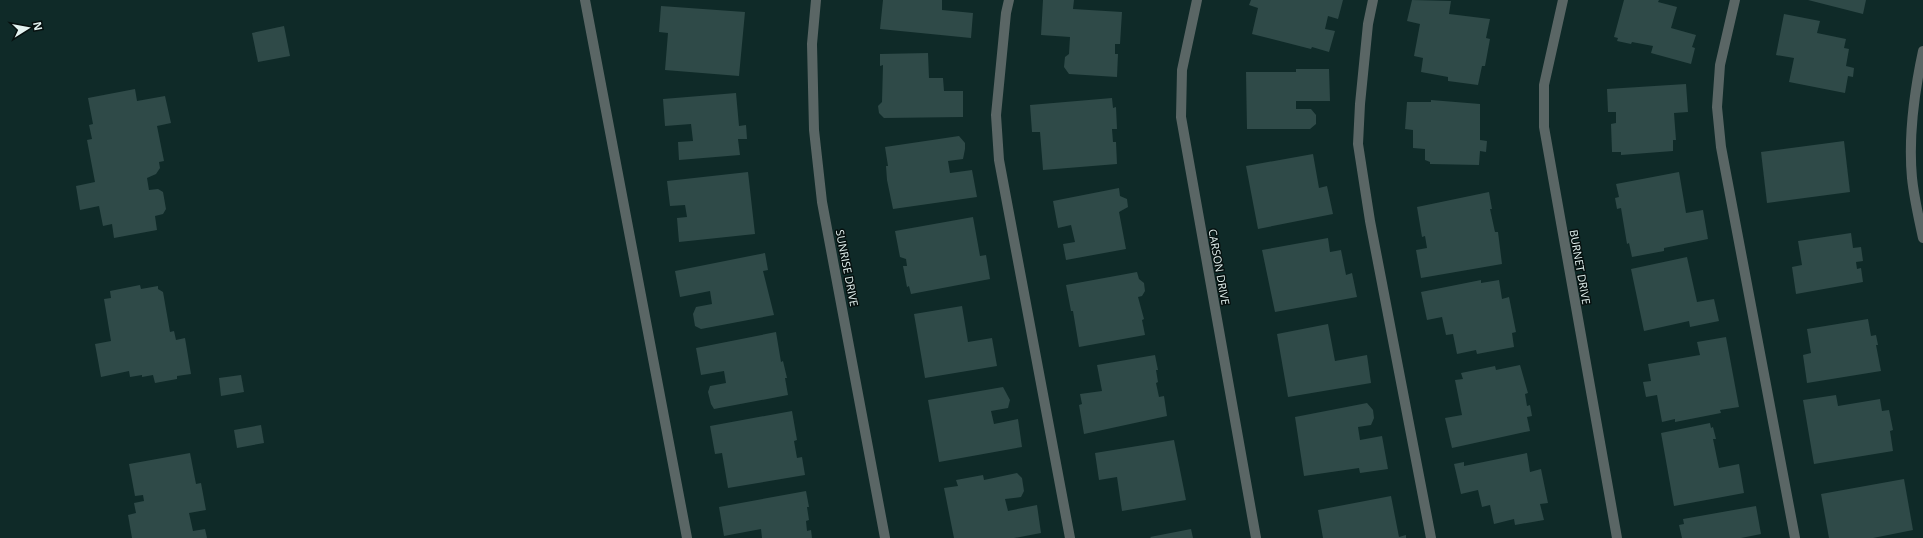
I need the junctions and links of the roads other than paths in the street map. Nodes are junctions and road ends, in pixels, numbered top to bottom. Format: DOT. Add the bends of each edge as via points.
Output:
graph roads {
  1 [pos="585,0"];
  2 [pos="816,0"];
  3 [pos="1010,0"];
  4 [pos="1197,0"];
  5 [pos="1373,0"];
  6 [pos="1563,0"];
  7 [pos="1735,0"];
  8 [pos="1923,51"];
  9 [pos="1923,238"];
  10 [pos="686,538"];
  11 [pos="885,538"];
  12 [pos="1070,538"];
  13 [pos="1256,538"];
  14 [pos="1431,538"];
  15 [pos="1617,538"];
  16 [pos="1795,538"];
  1 -- 10 [label="street"];
  2 -- 11 [label="street, SUNRISE DRIVE" via="812,44 814,130 822,202"];
  3 -- 12 [label="street" via="1005,21 996,115 999,160"];
  4 -- 13 [label="street, CARSON DRIVE" via="1182,70 1181,117"];
  5 -- 14 [label="street" via="1367,32 1358,144 1370,221"];
  6 -- 15 [label="street, BURNET DRIVE" via="1544,85 1544,127"];
  7 -- 16 [label="street" via="1720,65 1717,107 1721,147"];
  8 -- 9 [label="street" via="1911,131 1912,179"];
}
